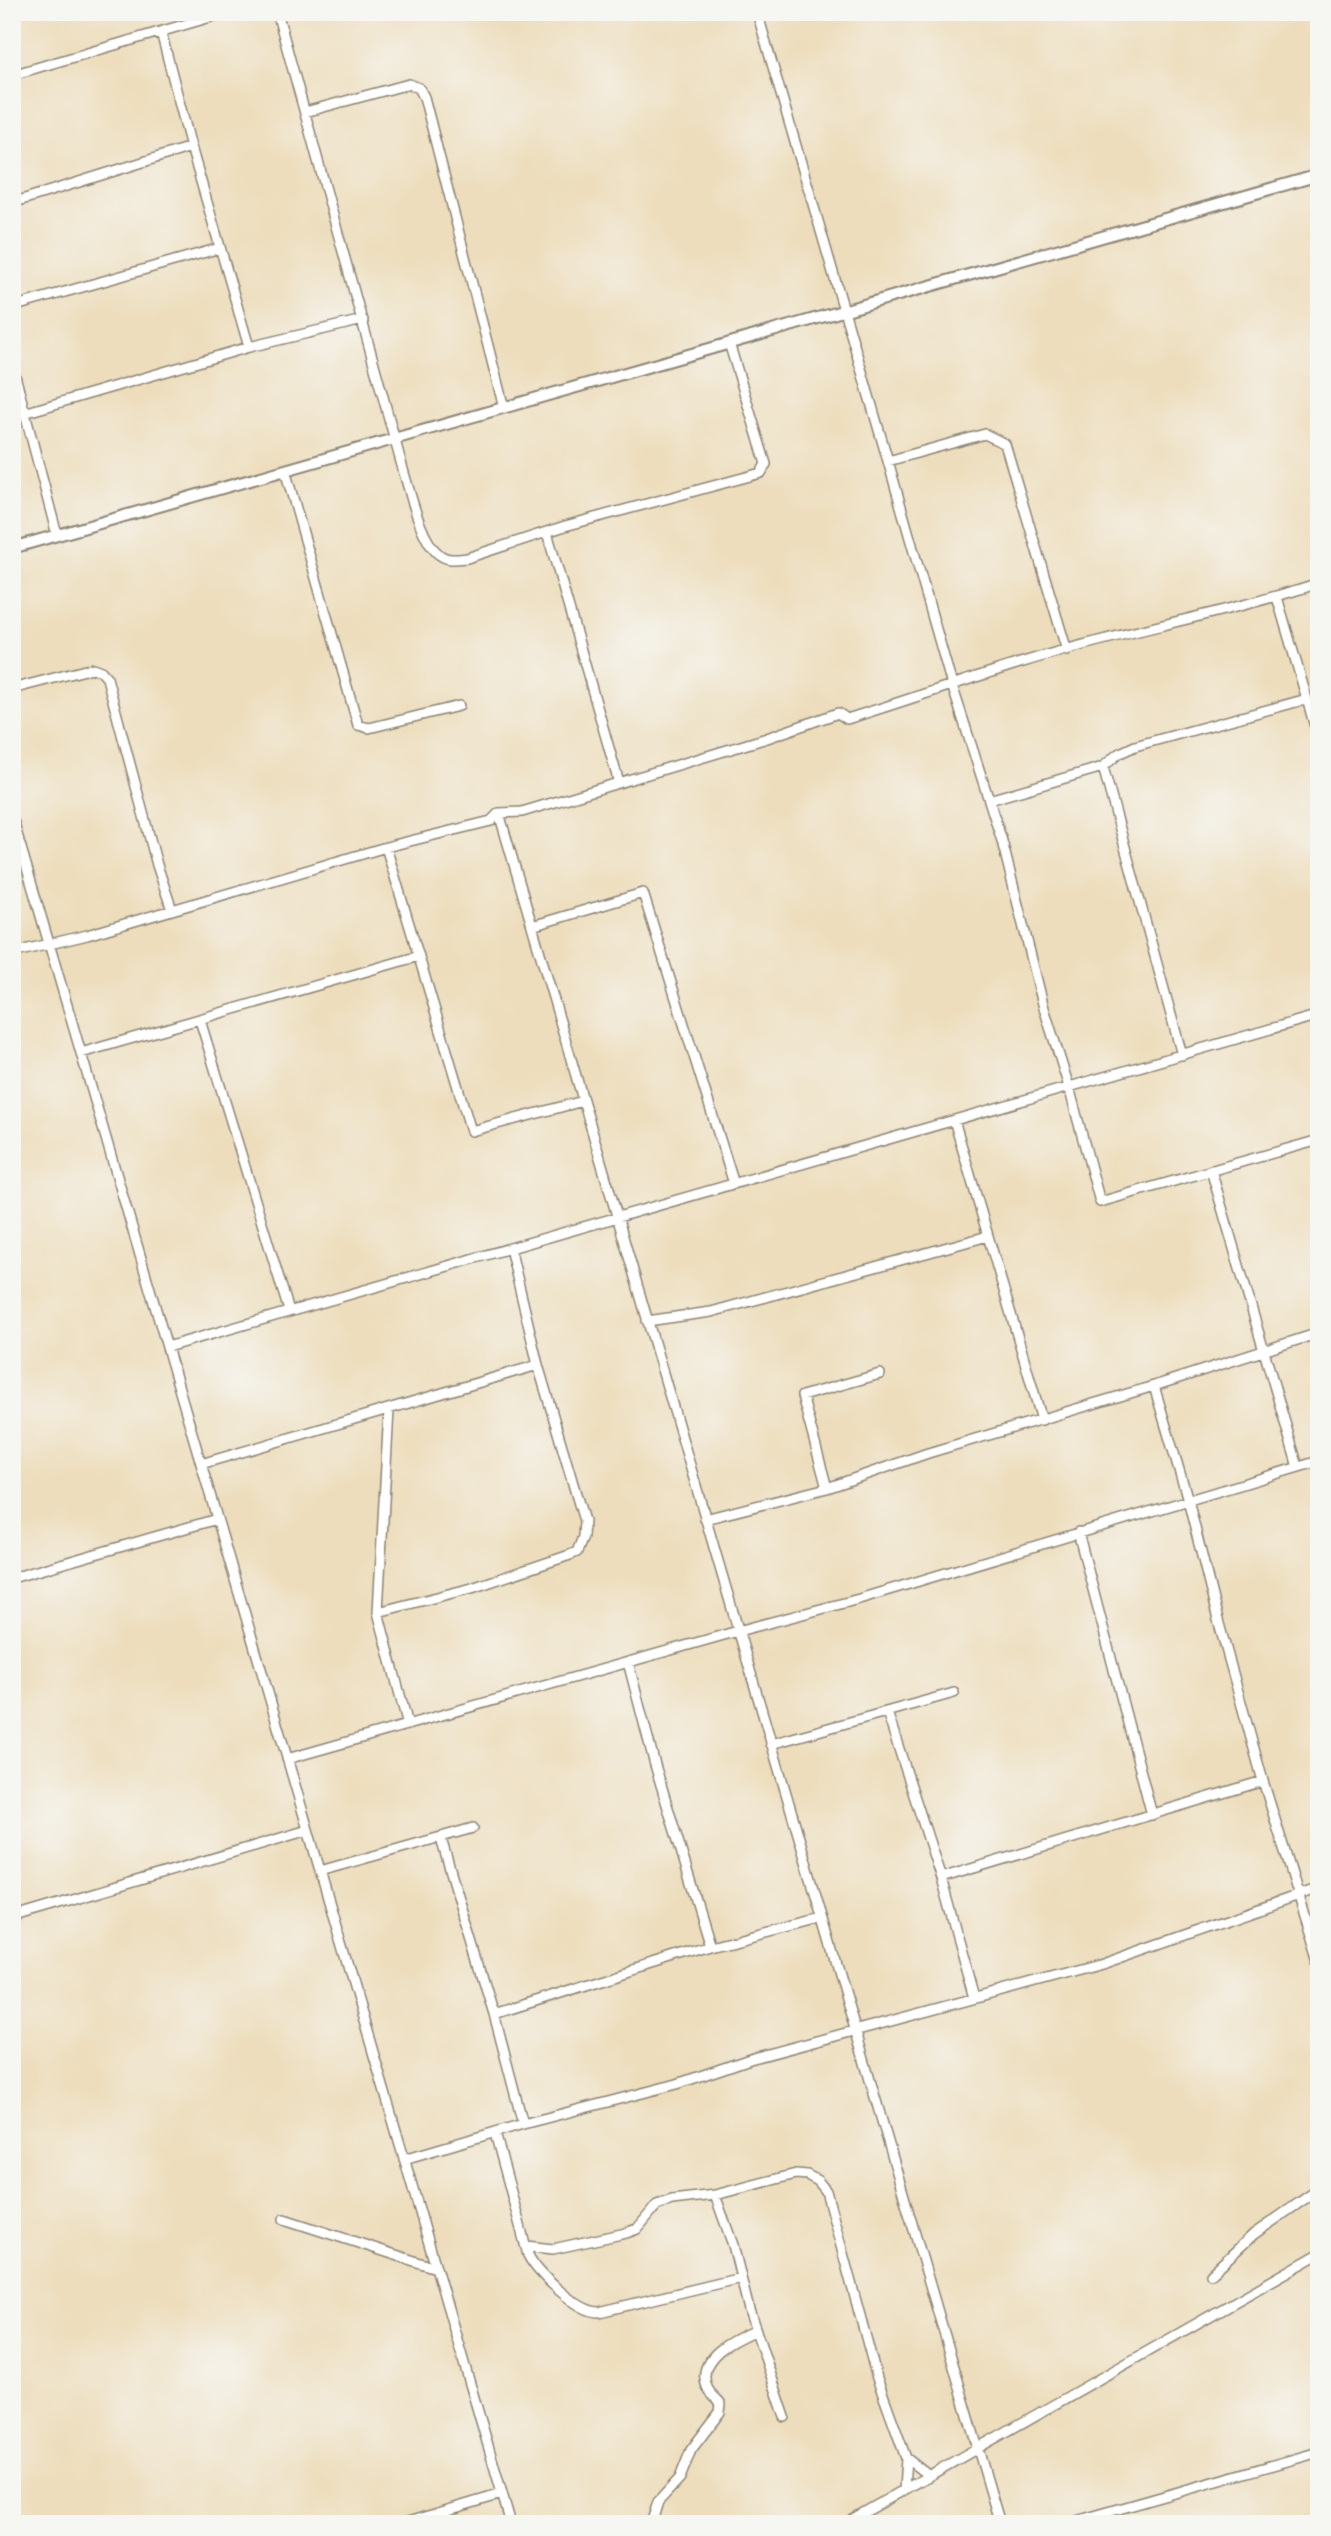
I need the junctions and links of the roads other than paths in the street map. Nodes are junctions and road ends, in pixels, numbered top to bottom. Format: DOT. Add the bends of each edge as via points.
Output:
graph roads {
  1 [pos="228,12"];
  2 [pos="277,12"];
  3 [pos="757,12"];
  4 [pos="161,32"];
  5 [pos="12,75"];
  6 [pos="306,112"];
  7 [pos="191,147"];
  8 [pos="1319,175"];
  9 [pos="12,203"];
  10 [pos="220,248"];
  11 [pos="12,307"];
  12 [pos="845,310"];
  13 [pos="363,320"];
  14 [pos="729,343"];
  15 [pos="249,347"];
  16 [pos="12,364"];
  17 [pos="504,408"];
  18 [pos="24,413"];
  19 [pos="396,439"];
  20 [pos="888,461"];
  21 [pos="285,470"];
  22 [pos="547,532"];
  23 [pos="57,535"];
  24 [pos="12,548"];
  25 [pos="1319,583"];
  26 [pos="1277,597"];
  27 [pos="1067,651"];
  28 [pos="952,685"];
  29 [pos="12,689"];
  30 [pos="1307,699"];
  31 [pos="458,706"];
  32 [pos="1319,740"];
  33 [pos="1103,766"];
  34 [pos="618,783"];
  35 [pos="989,800"];
  36 [pos="499,813"];
  37 [pos="12,817"];
  38 [pos="386,847"];
  39 [pos="22,852"];
  40 [pos="12,855"];
  41 [pos="172,910"];
  42 [pos="532,926"];
  43 [pos="49,942"];
  44 [pos="12,953"];
  45 [pos="419,957"];
  46 [pos="1319,1016"];
  47 [pos="200,1020"];
  48 [pos="81,1053"];
  49 [pos="1182,1055"];
  50 [pos="1069,1087"];
  51 [pos="583,1101"];
  52 [pos="954,1120"];
  53 [pos="1319,1140"];
  54 [pos="1211,1170"];
  55 [pos="734,1184"];
  56 [pos="617,1217"];
  57 [pos="988,1236"];
  58 [pos="510,1248"];
  59 [pos="289,1311"];
  60 [pos="647,1321"];
  61 [pos="1319,1333"];
  62 [pos="167,1346"];
  63 [pos="1264,1350"];
  64 [pos="538,1365"];
  65 [pos="880,1374"];
  66 [pos="1154,1386"];
  67 [pos="389,1410"];
  68 [pos="1042,1420"];
  69 [pos="1319,1461"];
  70 [pos="201,1464"];
  71 [pos="1298,1467"];
  72 [pos="827,1488"];
  73 [pos="1188,1500"];
  74 [pos="705,1518"];
  75 [pos="217,1519"];
  76 [pos="1078,1532"];
  77 [pos="12,1578"];
  78 [pos="378,1612"];
  79 [pos="738,1631"];
  80 [pos="628,1662"];
  81 [pos="954,1693"];
  82 [pos="887,1712"];
  83 [pos="408,1725"];
  84 [pos="771,1744"];
  85 [pos="287,1759"];
  86 [pos="1263,1781"];
  87 [pos="1152,1815"];
  88 [pos="472,1828"];
  89 [pos="308,1830"];
  90 [pos="441,1839"];
  91 [pos="320,1871"];
  92 [pos="941,1878"];
  93 [pos="1319,1888"];
  94 [pos="1299,1894"];
  95 [pos="12,1918"];
  96 [pos="822,1918"];
  97 [pos="710,1946"];
  98 [pos="1319,1961"];
  99 [pos="974,1998"];
  100 [pos="494,2014"];
  101 [pos="855,2030"];
  102 [pos="523,2124"];
  103 [pos="495,2133"];
  104 [pos="404,2159"];
  105 [pos="1319,2189"];
  106 [pos="715,2195"];
  107 [pos="284,2219"];
  108 [pos="526,2246"];
  109 [pos="1319,2254"];
  110 [pos="436,2268"];
  111 [pos="1211,2274"];
  112 [pos="741,2277"];
  113 [pos="756,2330"];
  114 [pos="785,2417"];
  115 [pos="978,2449"];
  116 [pos="1319,2452"];
  117 [pos="906,2458"];
  118 [pos="929,2476"];
  119 [pos="904,2490"];
  120 [pos="502,2494"];
  121 [pos="1086,2521"];
  122 [pos="401,2524"];
  123 [pos="511,2524"];
  124 [pos="651,2524"];
  125 [pos="845,2524"];
  126 [pos="999,2524"];
  127 [pos="1066,2524"];
  1 -- 4 [label="street"];
  2 -- 6 [label="street"];
  3 -- 12 [label="street"];
  4 -- 5 [label="street"];
  4 -- 7 [label="street"];
  6 -- 13 [label="street"];
  6 -- 17 [label="street" via="409,83 419,88"];
  7 -- 9 [label="street"];
  7 -- 10 [label="street"];
  8 -- 12 [label="street"];
  10 -- 11 [label="street"];
  10 -- 15 [label="street"];
  12 -- 14 [label="street"];
  12 -- 20 [label="street"];
  13 -- 15 [label="street"];
  13 -- 19 [label="street"];
  14 -- 17 [label="street"];
  14 -- 22 [label="street" via="766,464 761,473"];
  15 -- 18 [label="street"];
  16 -- 18 [label="street"];
  17 -- 19 [label="street"];
  18 -- 23 [label="street"];
  19 -- 21 [label="street"];
  19 -- 22 [label="street" via="425,536 442,557 467,558"];
  20 -- 27 [label="street" via="985,435 1005,444"];
  20 -- 28 [label="street"];
  21 -- 23 [label="street"];
  21 -- 31 [label="street" via="358,725 369,727"];
  22 -- 34 [label="street"];
  23 -- 24 [label="street"];
  25 -- 26 [label="street"];
  26 -- 27 [label="street"];
  26 -- 30 [label="street"];
  27 -- 28 [label="street"];
  28 -- 34 [label="street" via="847,719 838,713"];
  28 -- 35 [label="street"];
  29 -- 41 [label="street" via="93,668 107,678"];
  30 -- 32 [label="street"];
  30 -- 33 [label="street" via="1135,746"];
  33 -- 35 [label="street"];
  33 -- 49 [label="street"];
  34 -- 36 [label="street" via="522,812"];
  35 -- 50 [label="street"];
  36 -- 38 [label="street" via="491,821"];
  36 -- 42 [label="street"];
  37 -- 39 [label="street"];
  38 -- 41 [label="street"];
  38 -- 45 [label="street"];
  39 -- 40 [label="street"];
  39 -- 43 [label="street"];
  41 -- 43 [label="street"];
  42 -- 51 [label="street"];
  42 -- 55 [label="street" via="643,893"];
  43 -- 44 [label="street"];
  43 -- 48 [label="street"];
  45 -- 47 [label="street"];
  45 -- 51 [label="street" via="471,1131"];
  46 -- 49 [label="street"];
  47 -- 48 [label="street"];
  47 -- 59 [label="street"];
  48 -- 62 [label="street"];
  49 -- 50 [label="street"];
  50 -- 52 [label="street"];
  50 -- 54 [label="street" via="1100,1202"];
  51 -- 56 [label="street"];
  52 -- 55 [label="street"];
  52 -- 57 [label="street"];
  53 -- 54 [label="street"];
  54 -- 63 [label="street"];
  55 -- 56 [label="street"];
  56 -- 58 [label="street"];
  56 -- 60 [label="street"];
  57 -- 60 [label="street" via="710,1312"];
  57 -- 68 [label="street"];
  58 -- 59 [label="street"];
  58 -- 64 [label="street"];
  59 -- 62 [label="street"];
  60 -- 74 [label="street"];
  61 -- 63 [label="street"];
  62 -- 70 [label="street"];
  63 -- 66 [label="street"];
  63 -- 71 [label="street"];
  64 -- 67 [label="street"];
  64 -- 78 [label="street" via="584,1521 577,1552 472,1588"];
  65 -- 72 [label="street" via="802,1396"];
  66 -- 68 [label="street"];
  66 -- 73 [label="street"];
  67 -- 70 [label="street"];
  67 -- 78 [label="street"];
  68 -- 72 [label="street"];
  69 -- 71 [label="street"];
  70 -- 75 [label="street"];
  71 -- 73 [label="street"];
  72 -- 74 [label="street"];
  73 -- 76 [label="street"];
  73 -- 86 [label="street"];
  74 -- 79 [label="street"];
  75 -- 77 [label="street"];
  75 -- 85 [label="street"];
  76 -- 79 [label="street"];
  76 -- 87 [label="street"];
  78 -- 83 [label="street"];
  79 -- 80 [label="street"];
  79 -- 84 [label="street"];
  80 -- 83 [label="street"];
  80 -- 97 [label="street"];
  81 -- 82 [label="street"];
  82 -- 84 [label="street"];
  82 -- 92 [label="street"];
  83 -- 85 [label="street"];
  84 -- 96 [label="street"];
  85 -- 89 [label="street"];
  86 -- 87 [label="street"];
  86 -- 94 [label="street"];
  87 -- 92 [label="street"];
  88 -- 90 [label="street"];
  89 -- 91 [label="street"];
  89 -- 95 [label="street"];
  90 -- 91 [label="street"];
  90 -- 100 [label="street"];
  91 -- 104 [label="street"];
  92 -- 99 [label="street"];
  93 -- 94 [label="street"];
  94 -- 98 [label="street"];
  94 -- 99 [label="street" via="1101,1964"];
  96 -- 97 [label="street"];
  96 -- 101 [label="street"];
  97 -- 100 [label="street"];
  99 -- 101 [label="street"];
  100 -- 102 [label="street"];
  101 -- 102 [label="street"];
  101 -- 115 [label="street"];
  102 -- 103 [label="street"];
  103 -- 104 [label="street"];
  103 -- 108 [label="street"];
  104 -- 110 [label="street"];
  105 -- 111 [label="street" via="1254,2234"];
  106 -- 108 [label="street" via="657,2204 636,2229 626,2232 553,2249"];
  106 -- 112 [label="street"];
  106 -- 117 [label="street" via="796,2174 818,2181 826,2191 877,2378"];
  107 -- 110 [label="street"];
  108 -- 112 [label="street" via="535,2268 592,2312"];
  109 -- 115 [label="street"];
  110 -- 120 [label="street"];
  112 -- 113 [label="street"];
  113 -- 114 [label="street"];
  113 -- 124 [label="street" via="722,2348 708,2366 705,2379 721,2404 720,2412 691,2450 680,2478 658,2502"];
  115 -- 118 [label="street"];
  115 -- 126 [label="street"];
  116 -- 121 [label="street"];
  117 -- 118 [label="street"];
  117 -- 119 [label="street"];
  118 -- 119 [label="street"];
  119 -- 125 [label="street"];
  120 -- 122 [label="street"];
  120 -- 123 [label="street"];
  121 -- 127 [label="street"];
}
